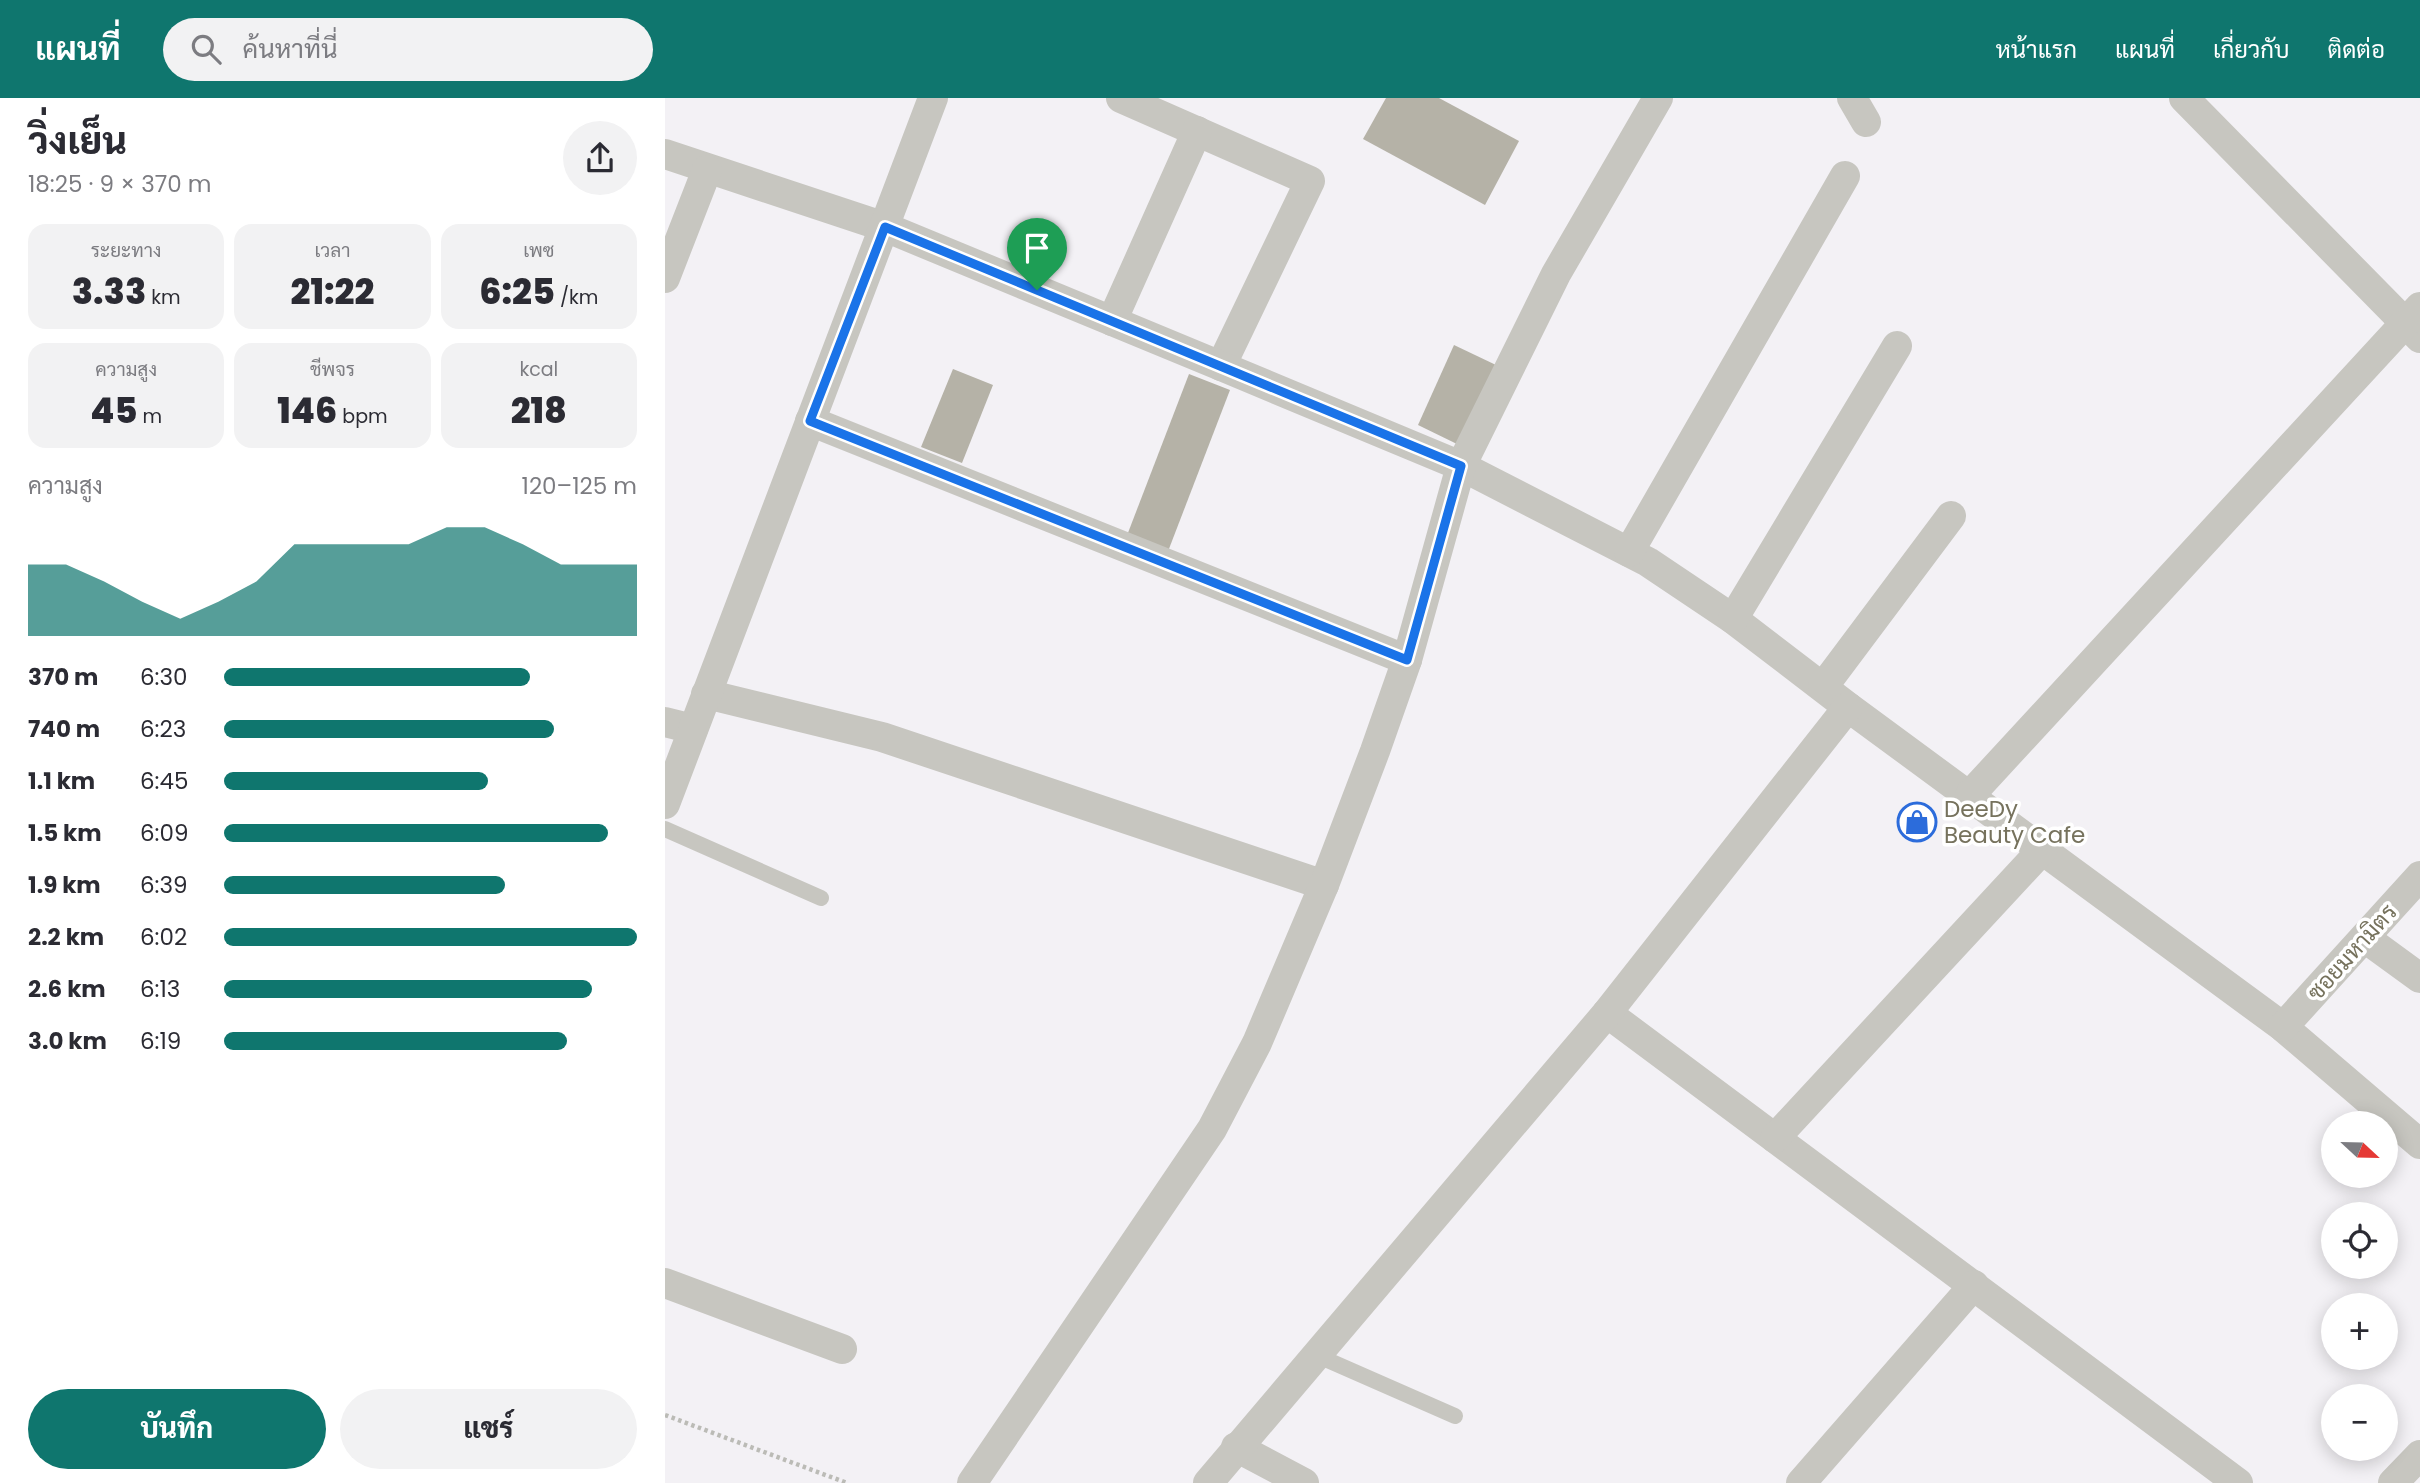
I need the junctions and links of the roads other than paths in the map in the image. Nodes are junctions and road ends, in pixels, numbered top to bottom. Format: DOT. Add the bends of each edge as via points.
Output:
graph roads {
  1 [pos="933,98"];
  2 [pos="1121,98"];
  3 [pos="1658,98"];
  4 [pos="2184,98"];
  5 [pos="1197,131"];
  6 [pos="665,154"];
  7 [pos="707,170"];
  8 [pos="1845,176"];
  9 [pos="885,227"];
  10 [pos="665,278"];
  11 [pos="1112,321"];
  12 [pos="2415,323"];
  13 [pos="1897,346"];
  14 [pos="1221,366"];
  15 [pos="810,421"];
  16 [pos="1461,466"];
  17 [pos="1951,516"];
  18 [pos="1629,552"];
  19 [pos="1733,619"];
  20 [pos="1407,660"];
  21 [pos="1823,687"];
  22 [pos="706,694"];
  23 [pos="1849,707"];
  24 [pos="679,725"];
  25 [pos="1970,795"];
  26 [pos="665,804"];
  27 [pos="665,829"];
  28 [pos="2043,849"];
  29 [pos="2420,876"];
  30 [pos="1324,885"];
  31 [pos="821,898"];
  32 [pos="2365,938"];
  33 [pos="2420,978"];
  34 [pos="1607,1013"];
  35 [pos="2283,1027"];
  36 [pos="1775,1138"];
  37 [pos="2420,1144"];
  38 [pos="665,1283"];
  39 [pos="1974,1285"];
  40 [pos="842,1349"];
  41 [pos="1316,1354"];
  42 [pos="1455,1416"];
  43 [pos="1236,1447"];
  44 [pos="2420,1455"];
  45 [pos="972,1483"];
  46 [pos="1208,1483"];
  47 [pos="1304,1483"];
  48 [pos="1801,1483"];
  49 [pos="2238,1483"];
  50 [pos="2393,1483"];
  1 -- 9 [label="street"];
  2 -- 5 [label="street"];
  3 -- 16 [label="street" via="1556,274"];
  4 -- 12 [label="street"];
  5 -- 11 [label="street"];
  5 -- 14 [label="street" via="1310,181"];
  6 -- 7 [label="street"];
  7 -- 9 [label="street"];
  7 -- 10 [label="street"];
  8 -- 18 [label="street"];
  9 -- 11 [label="street"];
  9 -- 15 [label="street"];
  11 -- 14 [label="street"];
  12 -- 25 [label="street"];
  13 -- 19 [label="street"];
  14 -- 16 [label="street"];
  15 -- 20 [label="street"];
  15 -- 22 [label="street"];
  16 -- 18 [label="street"];
  16 -- 20 [label="street"];
  17 -- 21 [label="street"];
  18 -- 19 [label="street"];
  19 -- 21 [label="street"];
  20 -- 30 [label="street"];
  21 -- 23 [label="street"];
  22 -- 24 [label="street"];
  22 -- 30 [label="street" via="882,737"];
  23 -- 25 [label="street"];
  23 -- 34 [label="street"];
  24 -- 26 [label="street"];
  25 -- 28 [label="street"];
  27 -- 31 [label="lane"];
  28 -- 35 [label="street"];
  28 -- 36 [label="street"];
  29 -- 32 [label="street, ซอยมหามิตร"];
  30 -- 45 [label="street" via="1257,1043 1212,1129"];
  32 -- 33 [label="street"];
  32 -- 35 [label="street, ซอยมหามิตร"];
  34 -- 36 [label="street"];
  34 -- 41 [label="street"];
  35 -- 37 [label="street"];
  36 -- 39 [label="street"];
  38 -- 40 [label="street"];
  39 -- 48 [label="street"];
  39 -- 49 [label="street"];
  41 -- 42 [label="lane"];
  41 -- 43 [label="street"];
  43 -- 46 [label="street"];
  43 -- 47 [label="street"];
  44 -- 50 [label="street"];
}
